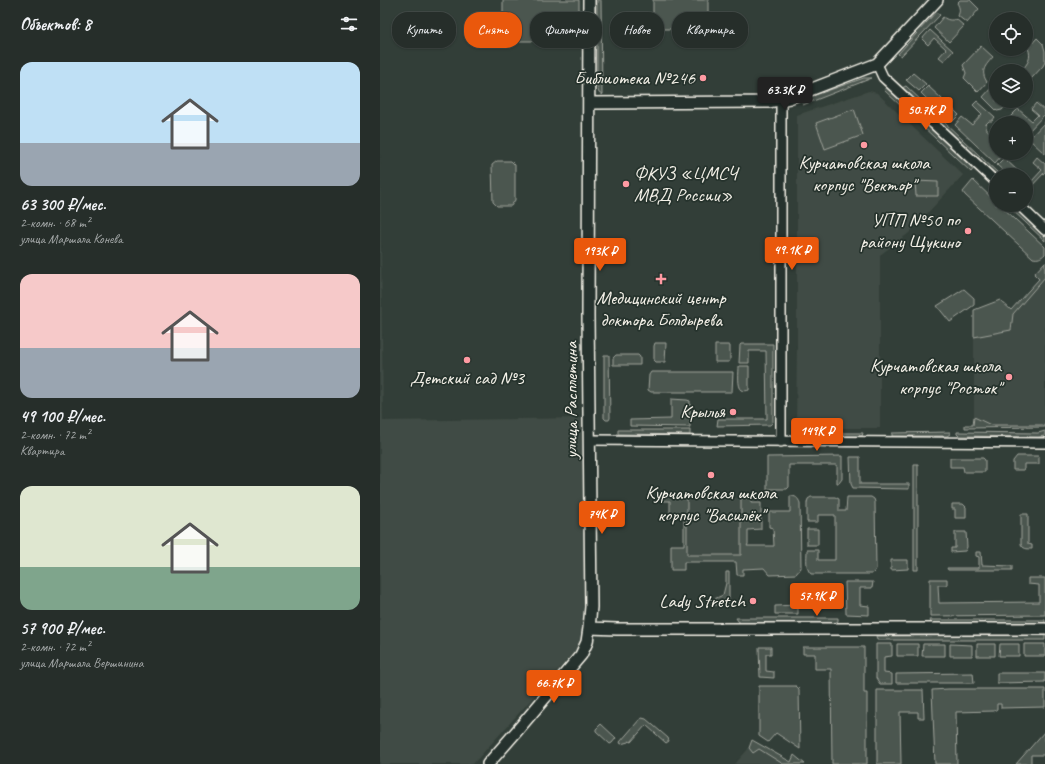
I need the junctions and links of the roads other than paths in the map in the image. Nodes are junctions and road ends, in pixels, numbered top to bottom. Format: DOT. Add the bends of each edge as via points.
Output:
graph roads {
  1 [pos="589,0"];
  2 [pos="938,0"];
  3 [pos="877,64"];
  4 [pos="781,100"];
  5 [pos="589,103"];
  6 [pos="989,175"];
  7 [pos="1026,212"];
  8 [pos="1045,230"];
  9 [pos="589,440"];
  10 [pos="781,442"];
  11 [pos="1045,443"];
  12 [pos="589,628"];
  13 [pos="1045,629"];
  14 [pos="488,764"];
  1 -- 5 [label="street, улица Расплетина"];
  2 -- 3 [label="street"];
  3 -- 4 [label="street"];
  3 -- 6 [label="street" via="883,77"];
  4 -- 5 [label="street"];
  4 -- 10 [label="street"];
  5 -- 9 [label="street, улица Расплетина"];
  7 -- 8 [label="street"];
  9 -- 10 [label="street"];
  9 -- 12 [label="street, улица Расплетина"];
  10 -- 11 [label="street"];
  12 -- 13 [label="street"];
  12 -- 14 [label="street, улица Расплетина" via="587,642 581,655"];
}
